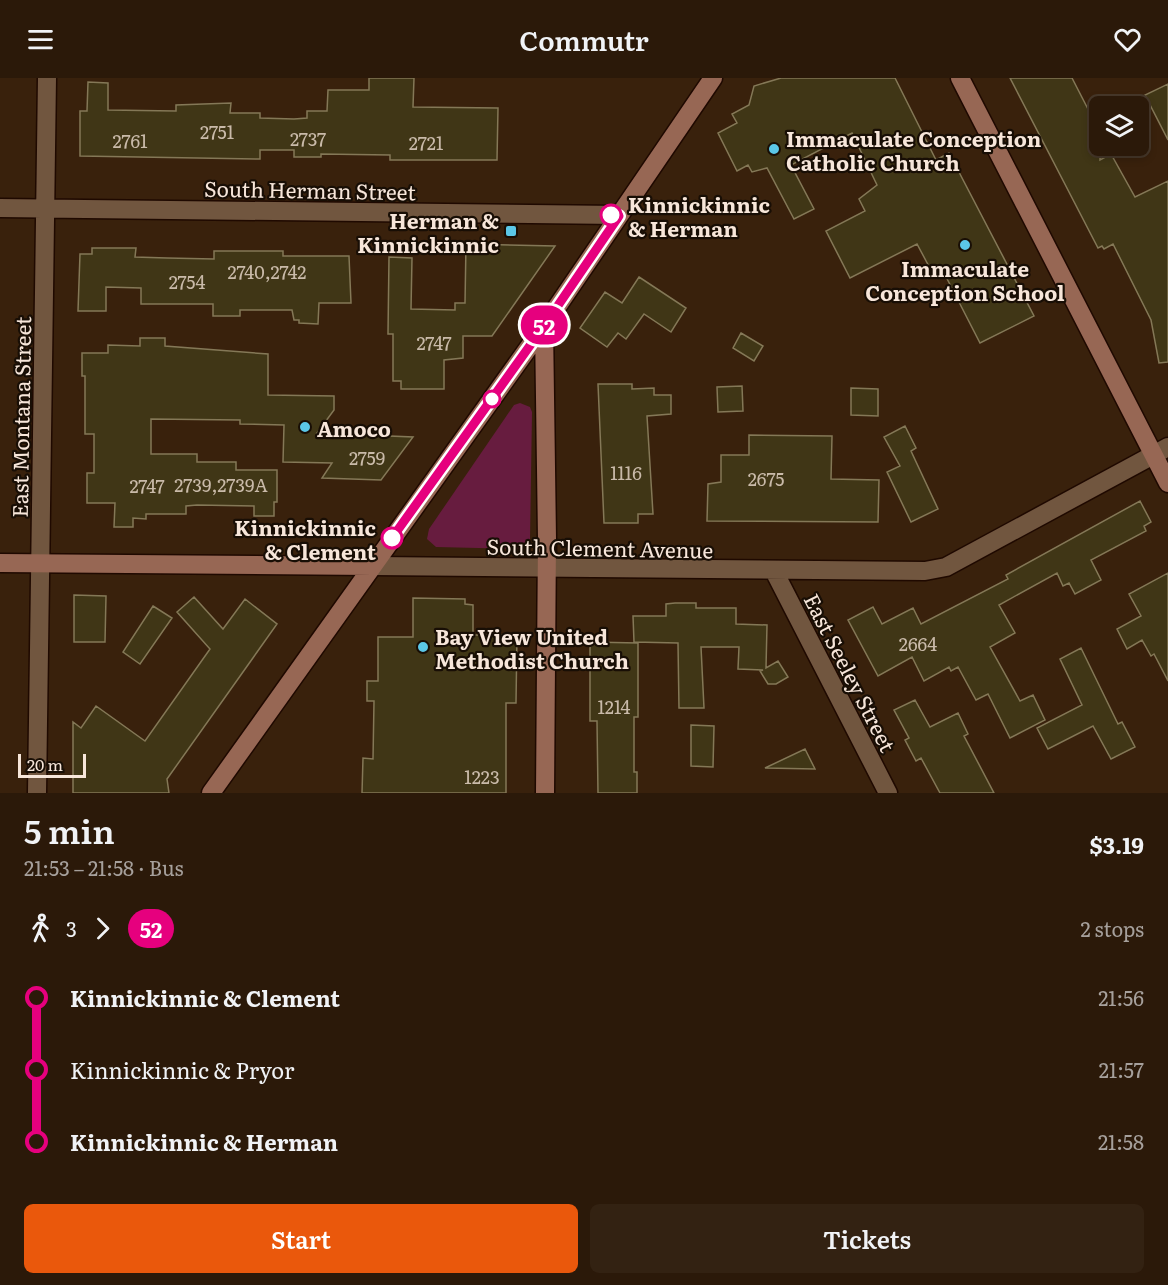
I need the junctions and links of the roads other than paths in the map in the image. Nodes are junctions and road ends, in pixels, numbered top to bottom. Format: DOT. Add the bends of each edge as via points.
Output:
graph roads {
  1 [pos="47,78"];
  2 [pos="712,78"];
  3 [pos="960,78"];
  4 [pos="0,208"];
  5 [pos="46,208"];
  6 [pos="619,216"];
  7 [pos="544,326"];
  8 [pos="1161,451"];
  9 [pos="1168,483"];
  10 [pos="0,563"];
  11 [pos="40,563"];
  12 [pos="373,566"];
  13 [pos="547,569"];
  14 [pos="774,571"];
  15 [pos="38,793"];
  16 [pos="210,793"];
  17 [pos="545,793"];
  18 [pos="888,793"];
  1 -- 5 [label="street, East Montana Street"];
  2 -- 6 [label="main road"];
  3 -- 8 [label="main road"];
  4 -- 5 [label="street, South Herman Street"];
  5 -- 6 [label="street, South Herman Street"];
  5 -- 11 [label="street, East Montana Street"];
  6 -- 7 [label="main road"];
  7 -- 12 [label="main road"];
  7 -- 13 [label="main road"];
  8 -- 9 [label="main road"];
  8 -- 14 [label="street, South Clement Avenue" via="946,567 925,572"];
  10 -- 11 [label="main road, South Clement Avenue"];
  11 -- 12 [label="main road, South Clement Avenue"];
  11 -- 15 [label="street, East Montana Street"];
  12 -- 13 [label="street, South Clement Avenue"];
  12 -- 16 [label="main road"];
  13 -- 14 [label="street, South Clement Avenue"];
  13 -- 17 [label="main road"];
  14 -- 18 [label="street, East Seeley Street"];
}
